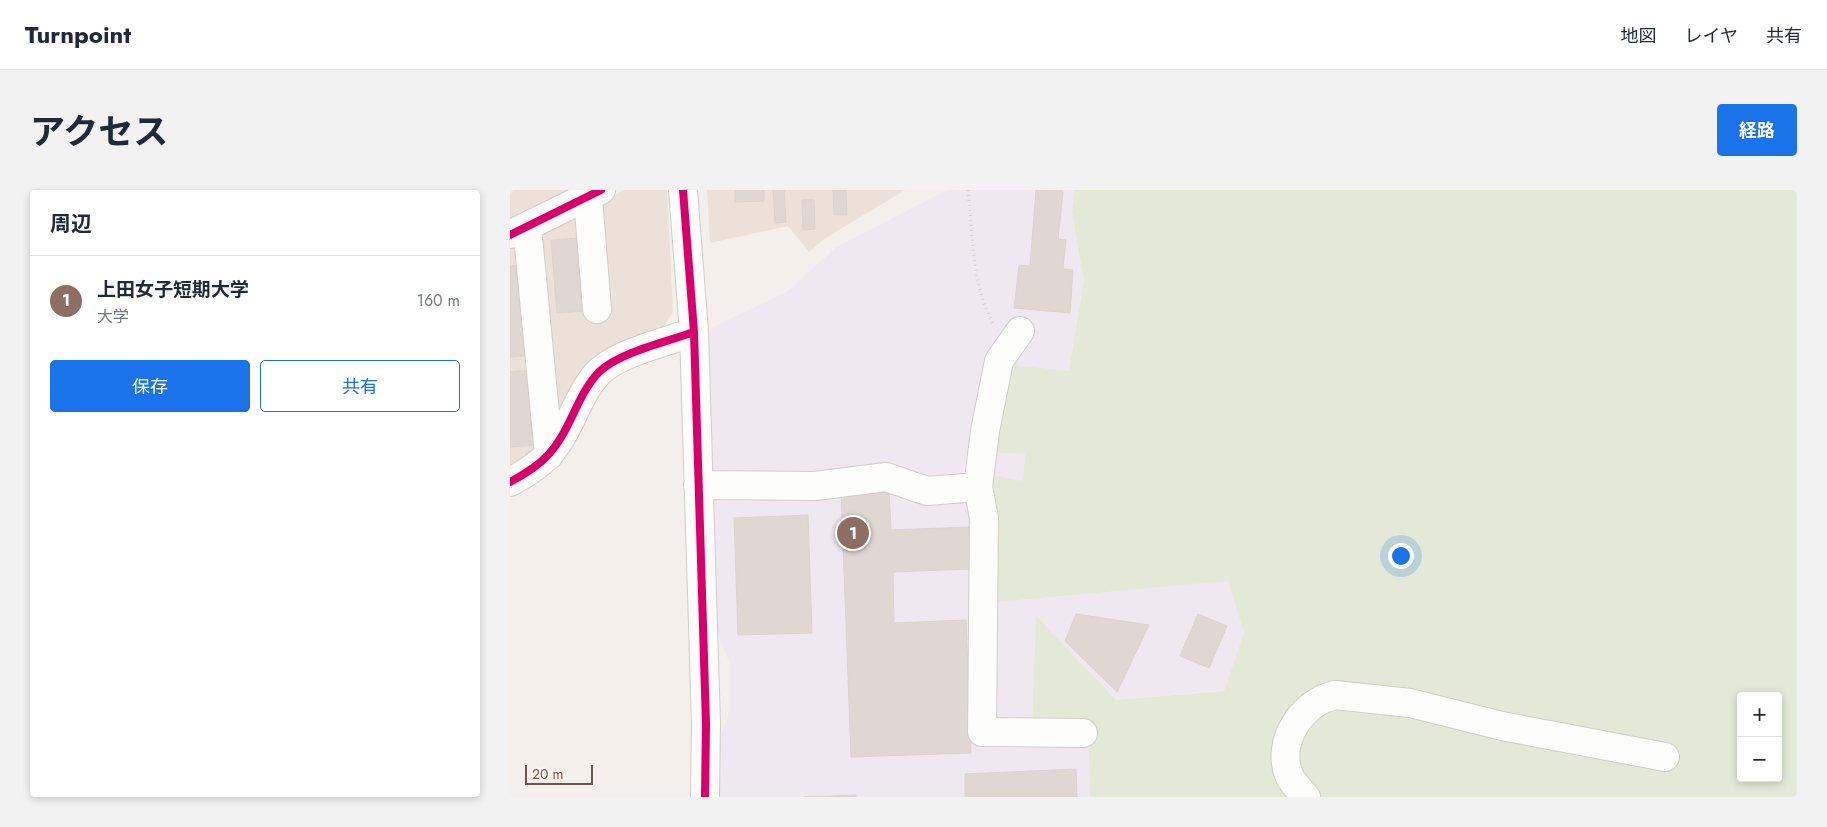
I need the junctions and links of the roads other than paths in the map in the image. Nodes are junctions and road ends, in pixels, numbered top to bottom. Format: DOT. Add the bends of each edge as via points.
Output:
graph roads {
  1 [pos="682,190"];
  2 [pos="595,194"];
  3 [pos="515,231"];
  4 [pos="597,308"];
  5 [pos="694,332"];
  6 [pos="1014,338"];
  7 [pos="549,455"];
  8 [pos="510,482"];
  9 [pos="698,486"];
  10 [pos="978,488"];
  11 [pos="1083,733"];
  12 [pos="1665,757"];
  13 [pos="705,797"];
  14 [pos="1306,797"];
  1 -- 5 [label="street"];
  2 -- 3 [label="street"];
  2 -- 4 [label="street"];
  3 -- 7 [label="street"];
  5 -- 7 [label="street" via="613,362 599,373"];
  5 -- 9 [label="street"];
  6 -- 10 [label="street" via="999,361"];
  7 -- 8 [label="street" via="535,468"];
  9 -- 10 [label="street" via="815,486 886,477 927,491"];
  9 -- 13 [label="street" via="706,724"];
  10 -- 11 [label="street" via="984,518 982,732"];
  12 -- 14 [label="street" via="1502,726 1410,703 1335,695 1310,707 1290,731 1285,749 1286,765 1290,777"];
}
